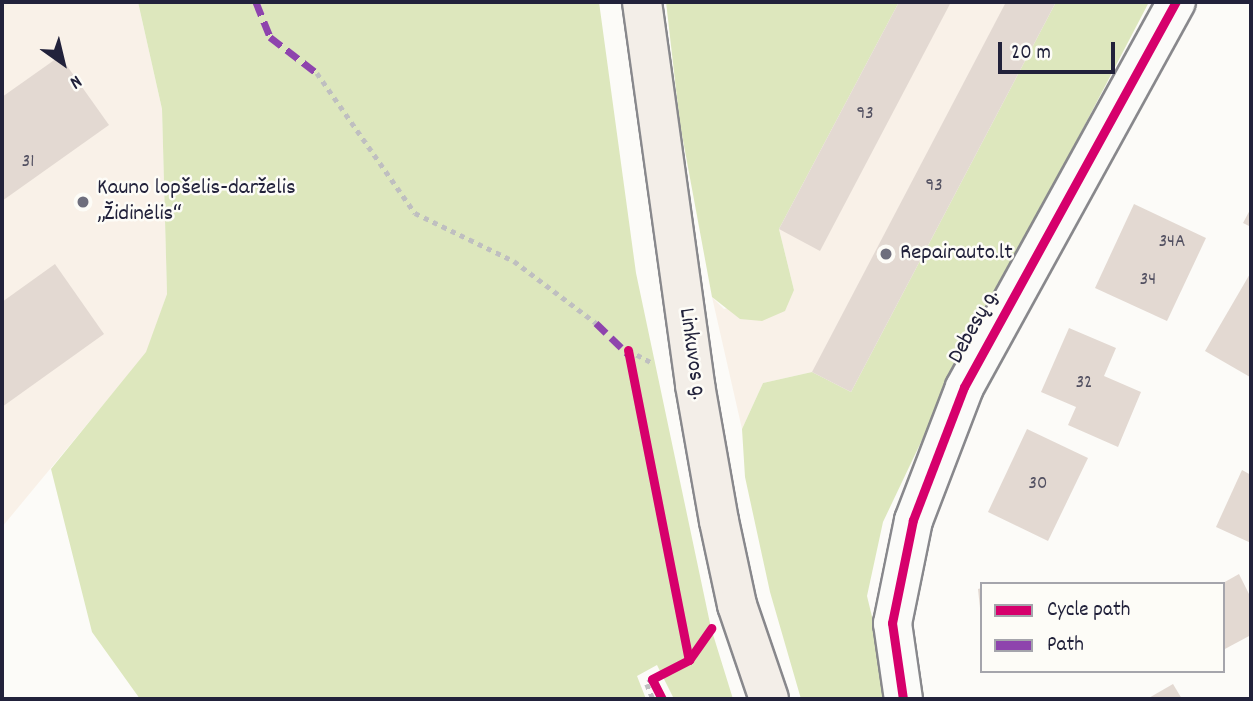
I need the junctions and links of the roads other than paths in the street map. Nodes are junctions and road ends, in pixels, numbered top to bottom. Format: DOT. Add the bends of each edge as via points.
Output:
graph roads {
  1 [pos="642,2"];
  2 [pos="1176,2"];
  3 [pos="769,699"];
  4 [pos="903,699"];
  1 -- 3 [label="main road, Linkuvos g." via="716,507 737,605"];
  2 -- 4 [label="street, Debesų g." via="964,387 913,520 892,623"];
}
